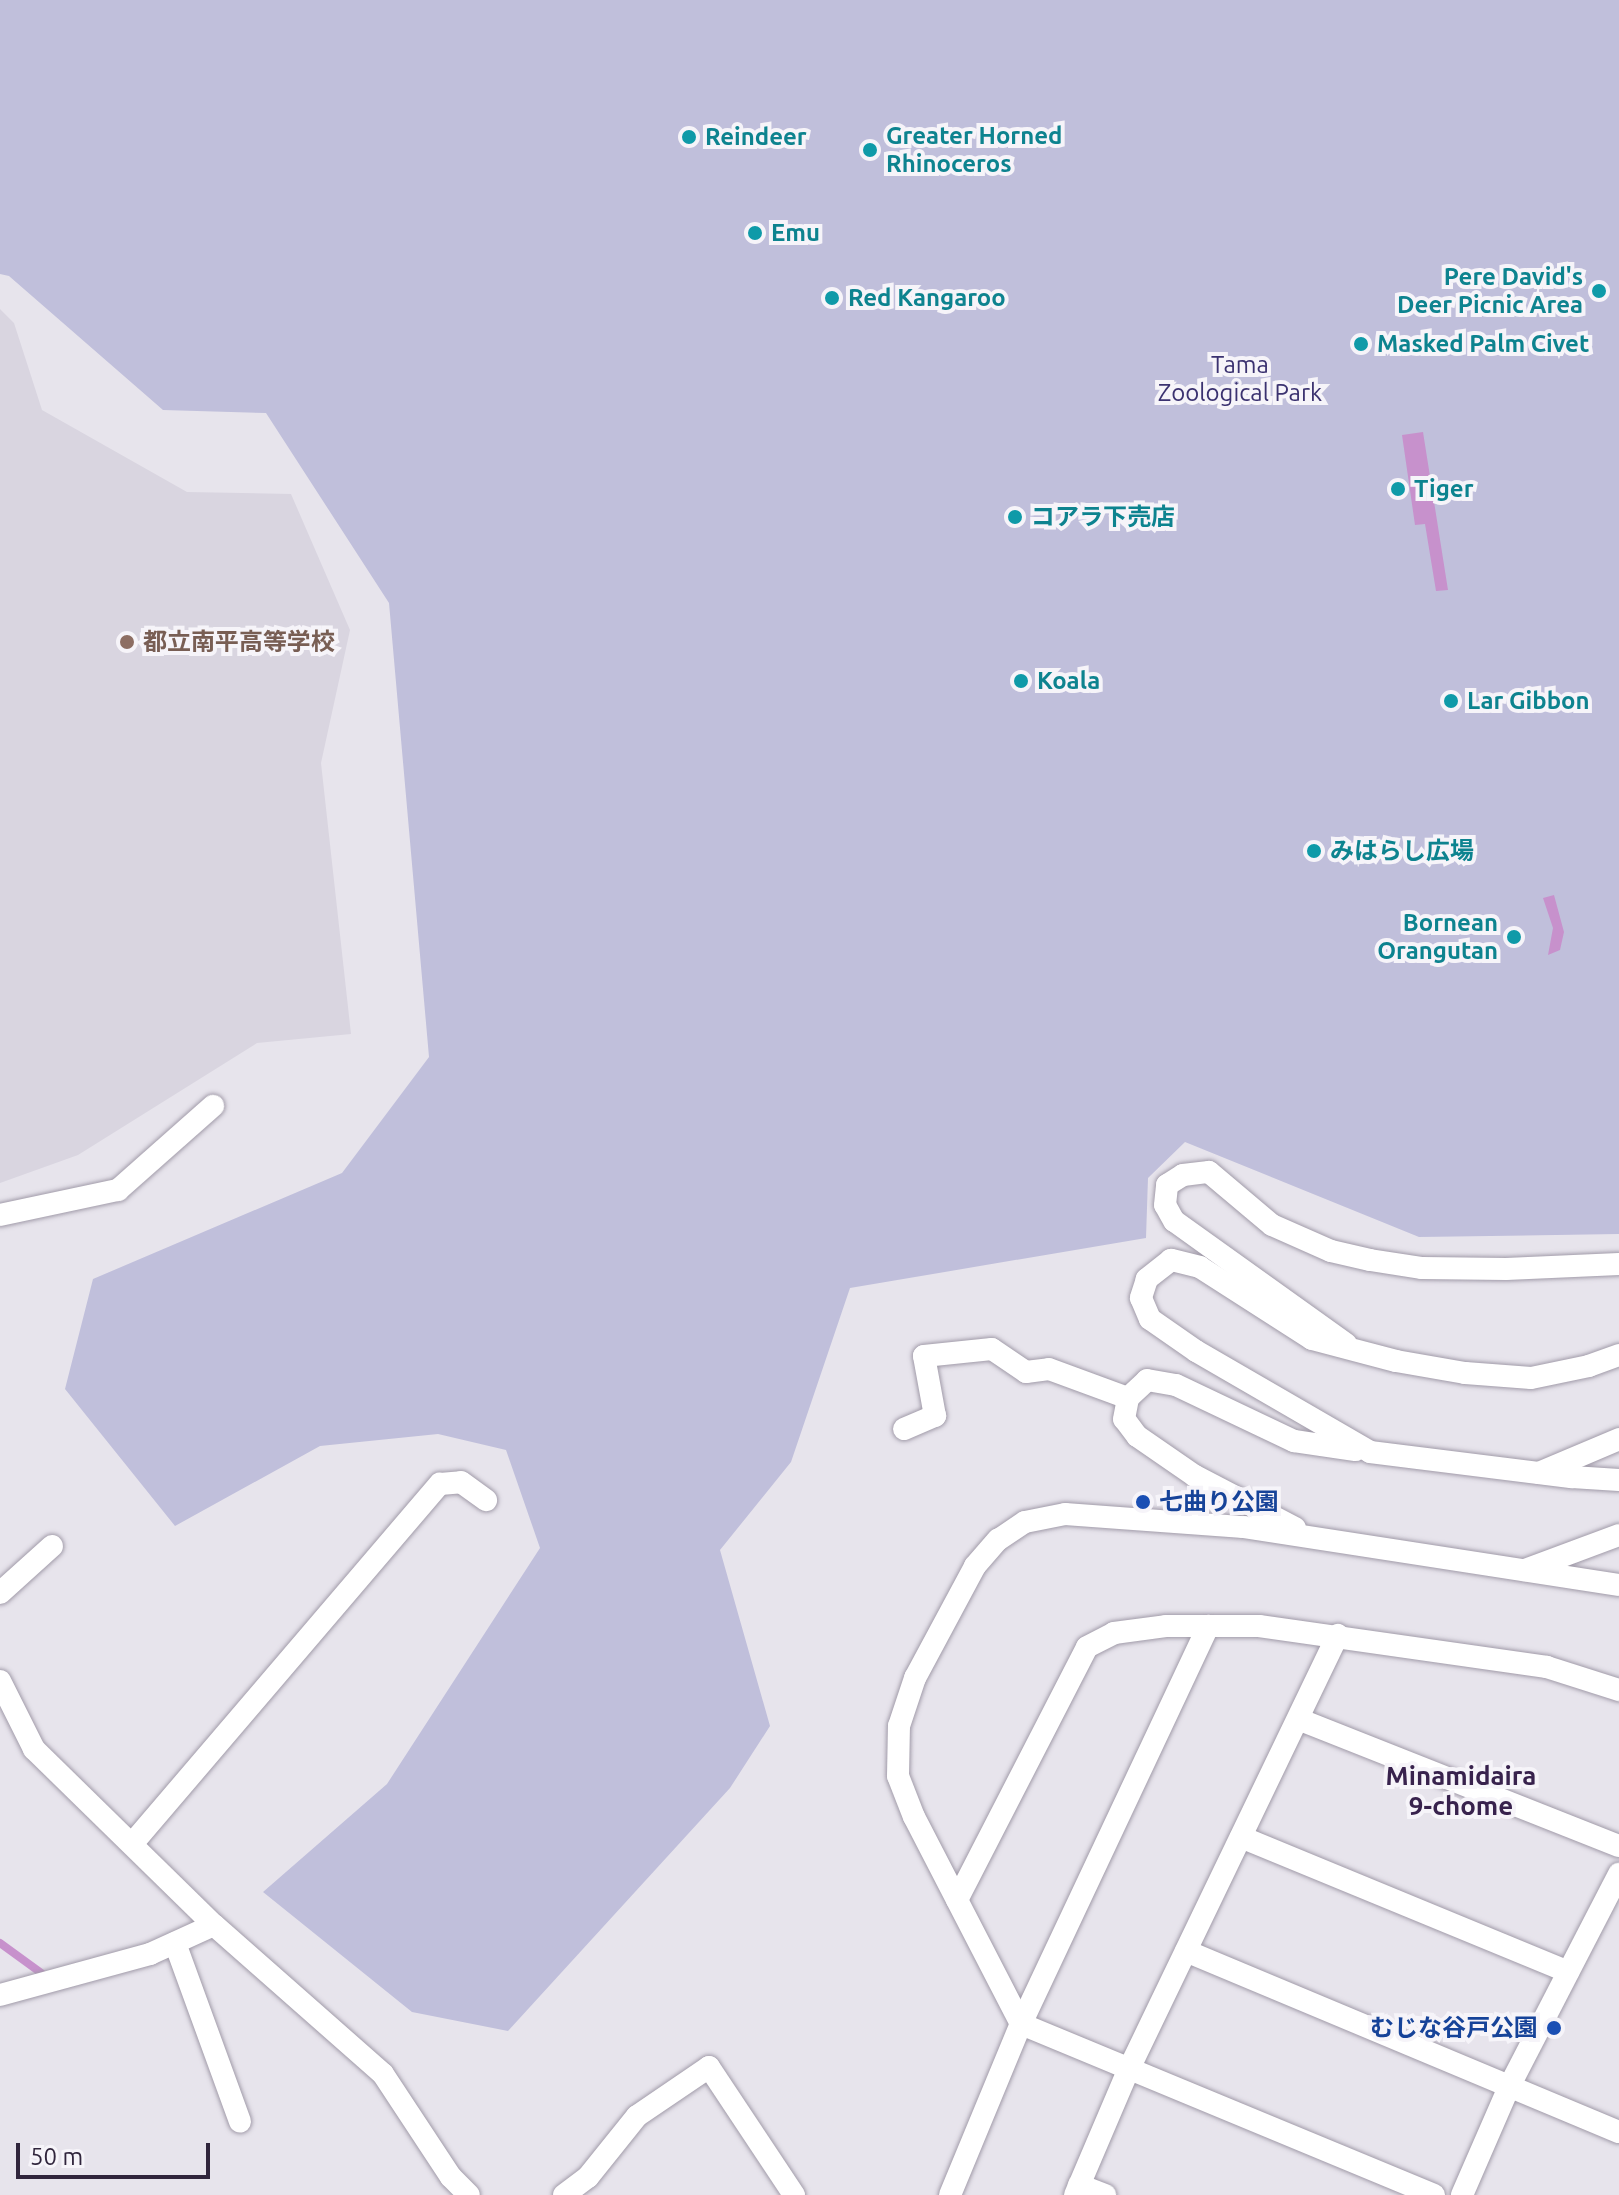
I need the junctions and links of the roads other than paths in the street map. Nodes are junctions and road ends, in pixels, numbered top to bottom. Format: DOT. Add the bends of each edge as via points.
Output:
graph roads {
  1 [pos="213,1106"];
  2 [pos="0,1215"];
  3 [pos="1619,1264"];
  4 [pos="1353,1350"];
  5 [pos="1619,1355"];
  6 [pos="1589,1366"];
  7 [pos="1619,1370"];
  8 [pos="1128,1398"];
  9 [pos="904,1429"];
  10 [pos="1619,1439"];
  11 [pos="1370,1452"];
  12 [pos="1537,1473"];
  13 [pos="1619,1480"];
  14 [pos="486,1500"];
  15 [pos="1619,1535"];
  16 [pos="1314,1537"];
  17 [pos="52,1546"];
  18 [pos="1524,1570"];
  19 [pos="1619,1585"];
  20 [pos="0,1593"];
  21 [pos="1208,1626"];
  22 [pos="1338,1635"];
  23 [pos="0,1681"];
  24 [pos="1619,1690"];
  25 [pos="1298,1719"];
  26 [pos="1241,1837"];
  27 [pos="132,1844"];
  28 [pos="1619,1846"];
  29 [pos="1619,1874"];
  30 [pos="957,1900"];
  31 [pos="214,1925"];
  32 [pos="175,1943"];
  33 [pos="1186,1951"];
  34 [pos="1568,1972"];
  35 [pos="0,1995"];
  36 [pos="1021,2024"];
  37 [pos="1128,2071"];
  38 [pos="1509,2087"];
  39 [pos="240,2122"];
  40 [pos="1619,2132"];
  41 [pos="1077,2190"];
  42 [pos="469,2195"];
  43 [pos="564,2195"];
  44 [pos="794,2195"];
  45 [pos="950,2195"];
  46 [pos="1105,2195"];
  47 [pos="1434,2195"];
  48 [pos="1462,2195"];
  1 -- 2 [label="street" via="118,1190"];
  3 -- 4 [label="street" via="1478,1269 1370,1260 1331,1251 1272,1225 1209,1172 1183,1175 1167,1185 1165,1205 1174,1221"];
  4 -- 6 [label="street" via="1465,1373 1531,1378"];
  4 -- 11 [label="street" via="1312,1339 1200,1267 1171,1260 1147,1279 1141,1298 1150,1319 1196,1351"];
  5 -- 6 [label="street"];
  6 -- 7 [label="street"];
  8 -- 9 [label="street" via="1049,1369 1026,1372 992,1349 924,1356 935,1416"];
  8 -- 11 [label="street" via="1147,1380 1176,1385 1294,1441"];
  8 -- 16 [label="street" via="1124,1419 1137,1436 1195,1476"];
  10 -- 12 [label="street"];
  11 -- 12 [label="street"];
  12 -- 13 [label="street"];
  14 -- 27 [label="street" via="461,1482 440,1484"];
  15 -- 18 [label="street"];
  16 -- 18 [label="street"];
  16 -- 30 [label="street" via="1065,1514 1025,1522 998,1540 975,1566 922,1664 899,1726 898,1776"];
  17 -- 20 [label="street"];
  18 -- 19 [label="street"];
  21 -- 22 [label="street"];
  21 -- 30 [label="street" via="1114,1633 1087,1647"];
  21 -- 36 [label="street"];
  22 -- 24 [label="street" via="1547,1667"];
  22 -- 25 [label="street"];
  23 -- 27 [label="street" via="34,1749"];
  25 -- 26 [label="street"];
  25 -- 28 [label="street"];
  26 -- 33 [label="street"];
  26 -- 34 [label="street"];
  27 -- 31 [label="street"];
  29 -- 34 [label="street"];
  30 -- 36 [label="street"];
  31 -- 32 [label="street"];
  31 -- 42 [label="street" via="383,2074 451,2177"];
  32 -- 35 [label="street"];
  32 -- 39 [label="street"];
  33 -- 37 [label="street"];
  33 -- 38 [label="street"];
  34 -- 38 [label="street"];
  36 -- 37 [label="street"];
  36 -- 45 [label="street"];
  37 -- 41 [label="street"];
  37 -- 47 [label="street"];
  38 -- 40 [label="street"];
  38 -- 48 [label="street"];
  41 -- 46 [label="street"];
  43 -- 44 [label="street" via="588,2177 637,2116 709,2067"];
}
